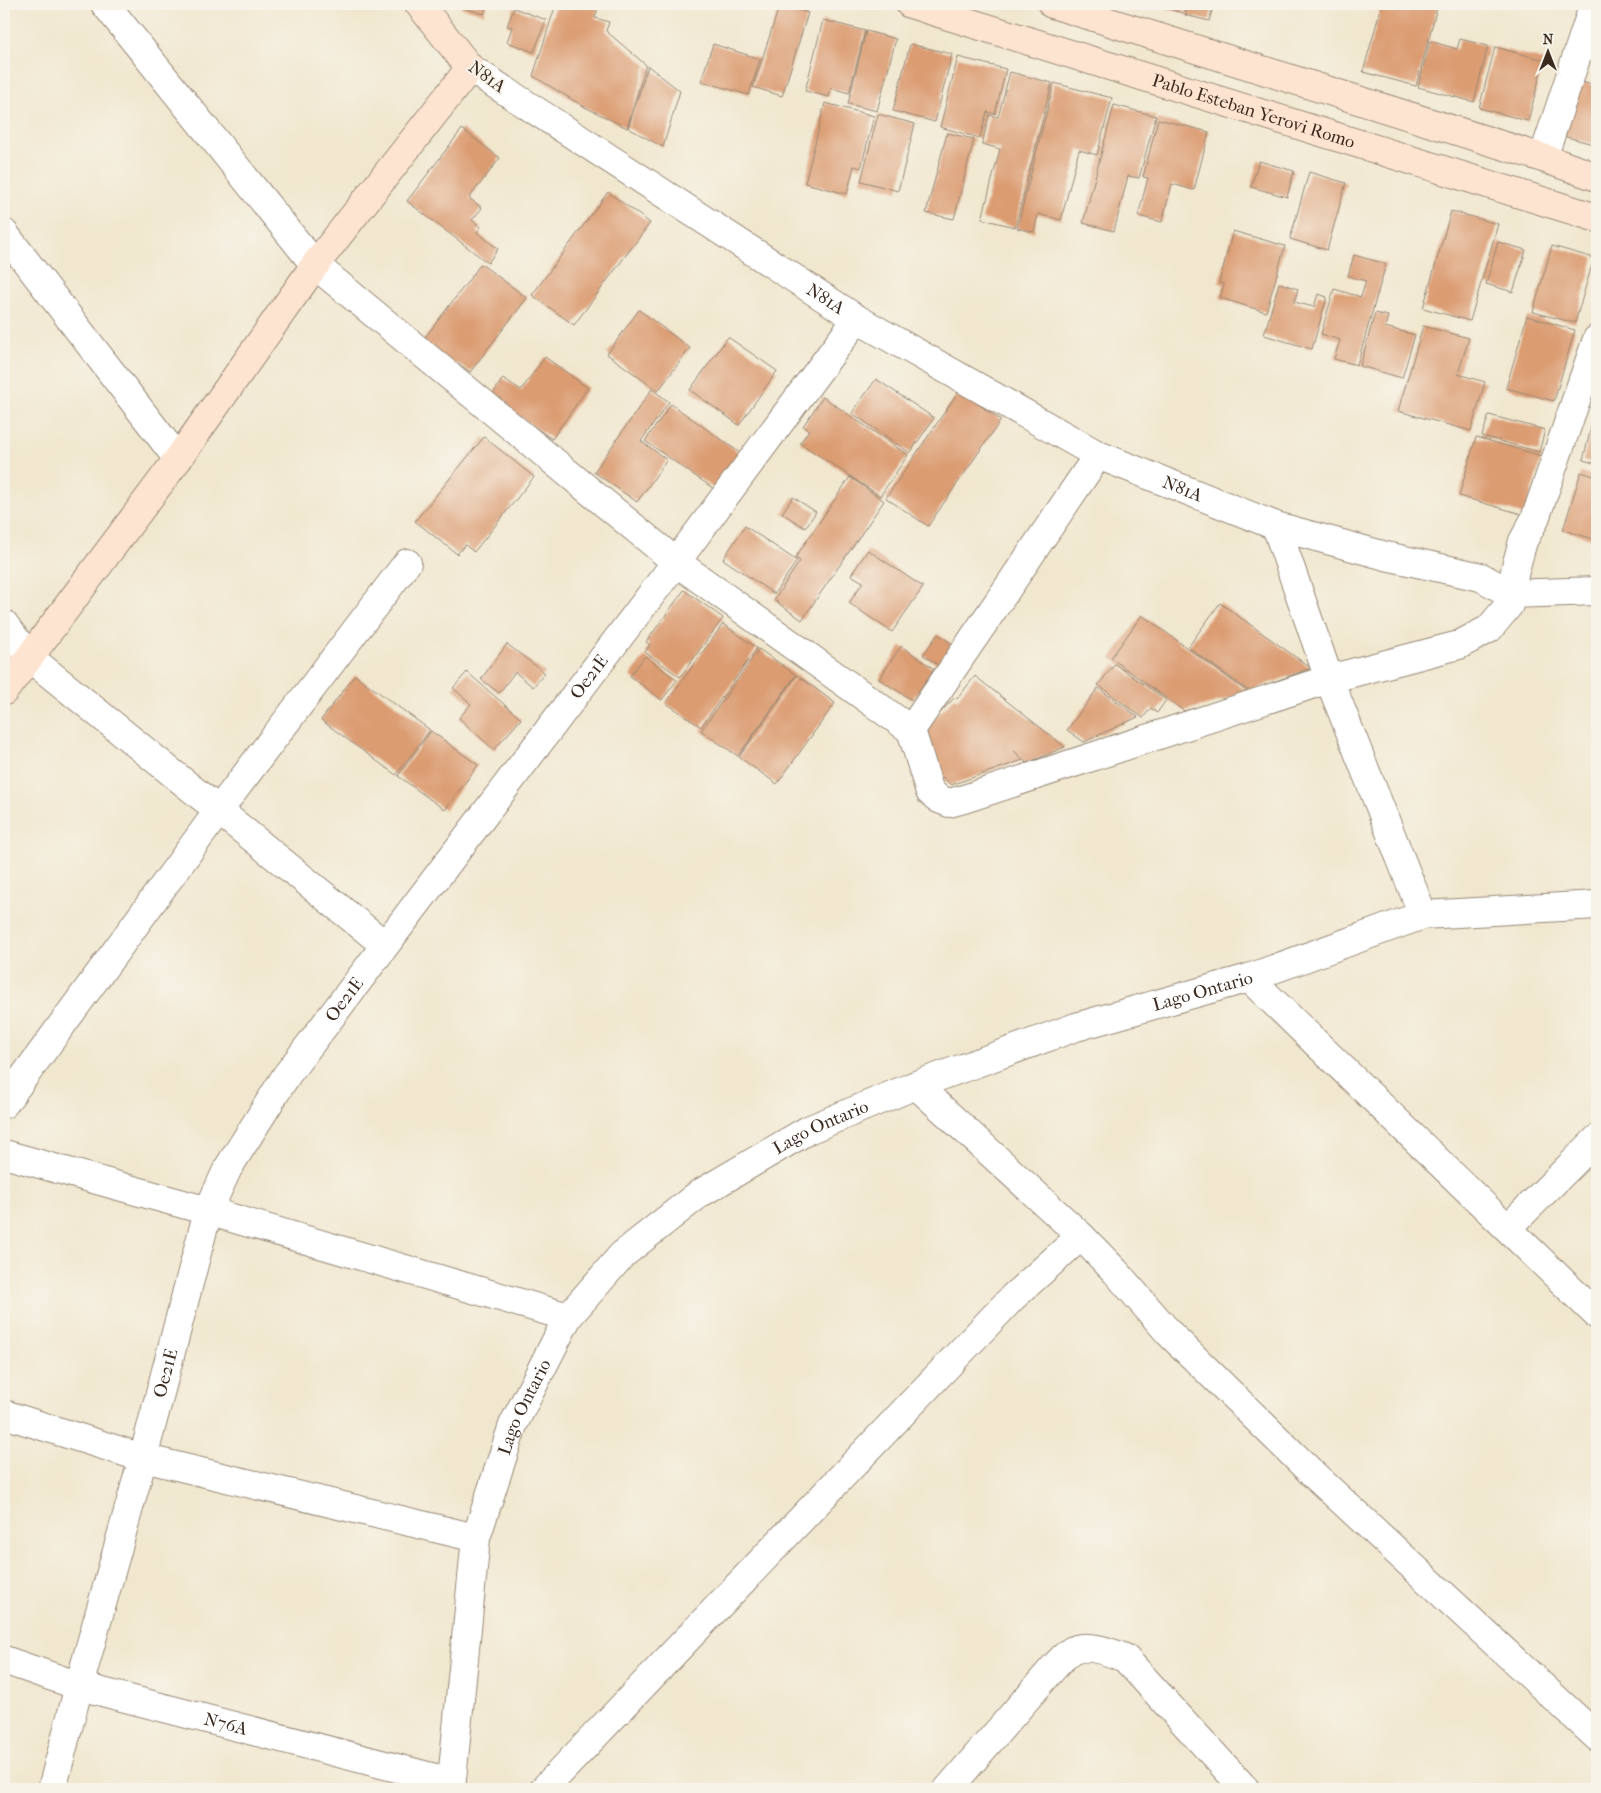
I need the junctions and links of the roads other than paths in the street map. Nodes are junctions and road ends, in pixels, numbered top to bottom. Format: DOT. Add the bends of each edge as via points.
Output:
graph roads {
  1 [pos="106,4"];
  2 [pos="419,4"];
  3 [pos="910,4"];
  4 [pos="1052,4"];
  5 [pos="1594,4"];
  6 [pos="470,68"];
  7 [pos="1543,158"];
  8 [pos="1597,177"];
  9 [pos="1597,218"];
  10 [pos="4,233"];
  11 [pos="315,265"];
  12 [pos="857,320"];
  13 [pos="1597,339"];
  14 [pos="1098,455"];
  15 [pos="178,459"];
  16 [pos="1276,526"];
  17 [pos="676,562"];
  18 [pos="407,563"];
  19 [pos="1597,591"];
  20 [pos="1511,594"];
  21 [pos="4,624"];
  22 [pos="30,658"];
  23 [pos="1328,679"];
  24 [pos="4,691"];
  25 [pos="911,730"];
  26 [pos="219,810"];
  27 [pos="1596,906"];
  28 [pos="1423,915"];
  29 [pos="385,946"];
  30 [pos="1249,978"];
  31 [pos="916,1085"];
  32 [pos="4,1104"];
  33 [pos="1597,1140"];
  34 [pos="4,1154"];
  35 [pos="208,1211"];
  36 [pos="1508,1228"];
  37 [pos="1081,1236"];
  38 [pos="1597,1314"];
  39 [pos="568,1317"];
  40 [pos="4,1414"];
  41 [pos="143,1458"];
  42 [pos="476,1538"];
  43 [pos="4,1660"];
  44 [pos="79,1686"];
  45 [pos="1597,1737"];
  46 [pos="451,1786"];
  47 [pos="52,1789"];
  48 [pos="544,1789"];
  49 [pos="948,1789"];
  50 [pos="1245,1789"];
  1 -- 11 [label="street"];
  2 -- 6 [label="street, N81A"];
  3 -- 9 [label="street, Pablo Esteban Yerovi Romo"];
  4 -- 7 [label="street"];
  5 -- 7 [label="street"];
  6 -- 11 [label="street"];
  6 -- 12 [label="street, N81A"];
  7 -- 8 [label="street"];
  10 -- 15 [label="street"];
  11 -- 15 [label="street"];
  11 -- 17 [label="street"];
  12 -- 14 [label="street, N81A"];
  12 -- 17 [label="street, Oe21E"];
  13 -- 20 [label="street" via="1535,519 1523,541"];
  14 -- 16 [label="street, N81A"];
  14 -- 25 [label="street"];
  15 -- 22 [label="street"];
  16 -- 20 [label="street, N81A" via="1386,556 1481,577"];
  16 -- 23 [label="street"];
  17 -- 25 [label="street"];
  17 -- 29 [label="street, Oe21E"];
  18 -- 26 [label="street"];
  19 -- 20 [label="street"];
  20 -- 23 [label="street" via="1509,605 1489,629 1459,645"];
  21 -- 22 [label="street"];
  22 -- 24 [label="street"];
  22 -- 26 [label="street"];
  23 -- 25 [label="street" via="949,803 930,792"];
  23 -- 28 [label="street"];
  26 -- 29 [label="street"];
  26 -- 32 [label="street"];
  27 -- 28 [label="street, Lago Ontario"];
  28 -- 30 [label="street, Lago Ontario"];
  29 -- 35 [label="street, Oe21E" via="286,1076 228,1168"];
  30 -- 31 [label="street, Lago Ontario" via="1076,1027"];
  30 -- 36 [label="street"];
  31 -- 37 [label="street"];
  31 -- 39 [label="street, Lago Ontario" via="808,1130 699,1194 622,1255"];
  33 -- 36 [label="street"];
  34 -- 35 [label="street"];
  35 -- 39 [label="street"];
  35 -- 41 [label="street, Oe21E"];
  36 -- 38 [label="street"];
  37 -- 45 [label="street" via="1169,1333 1313,1474"];
  37 -- 48 [label="street" via="1013,1297"];
  39 -- 42 [label="street, Lago Ontario" via="513,1426"];
  40 -- 41 [label="street"];
  41 -- 42 [label="street"];
  41 -- 44 [label="street, Oe21E"];
  42 -- 46 [label="street, Lago Ontario"];
  43 -- 44 [label="street, N76A"];
  44 -- 46 [label="street, N76A"];
  44 -- 47 [label="street, Oe21E"];
  49 -- 50 [label="street" via="1071,1650 1089,1648 1107,1650 1125,1658"];
}
